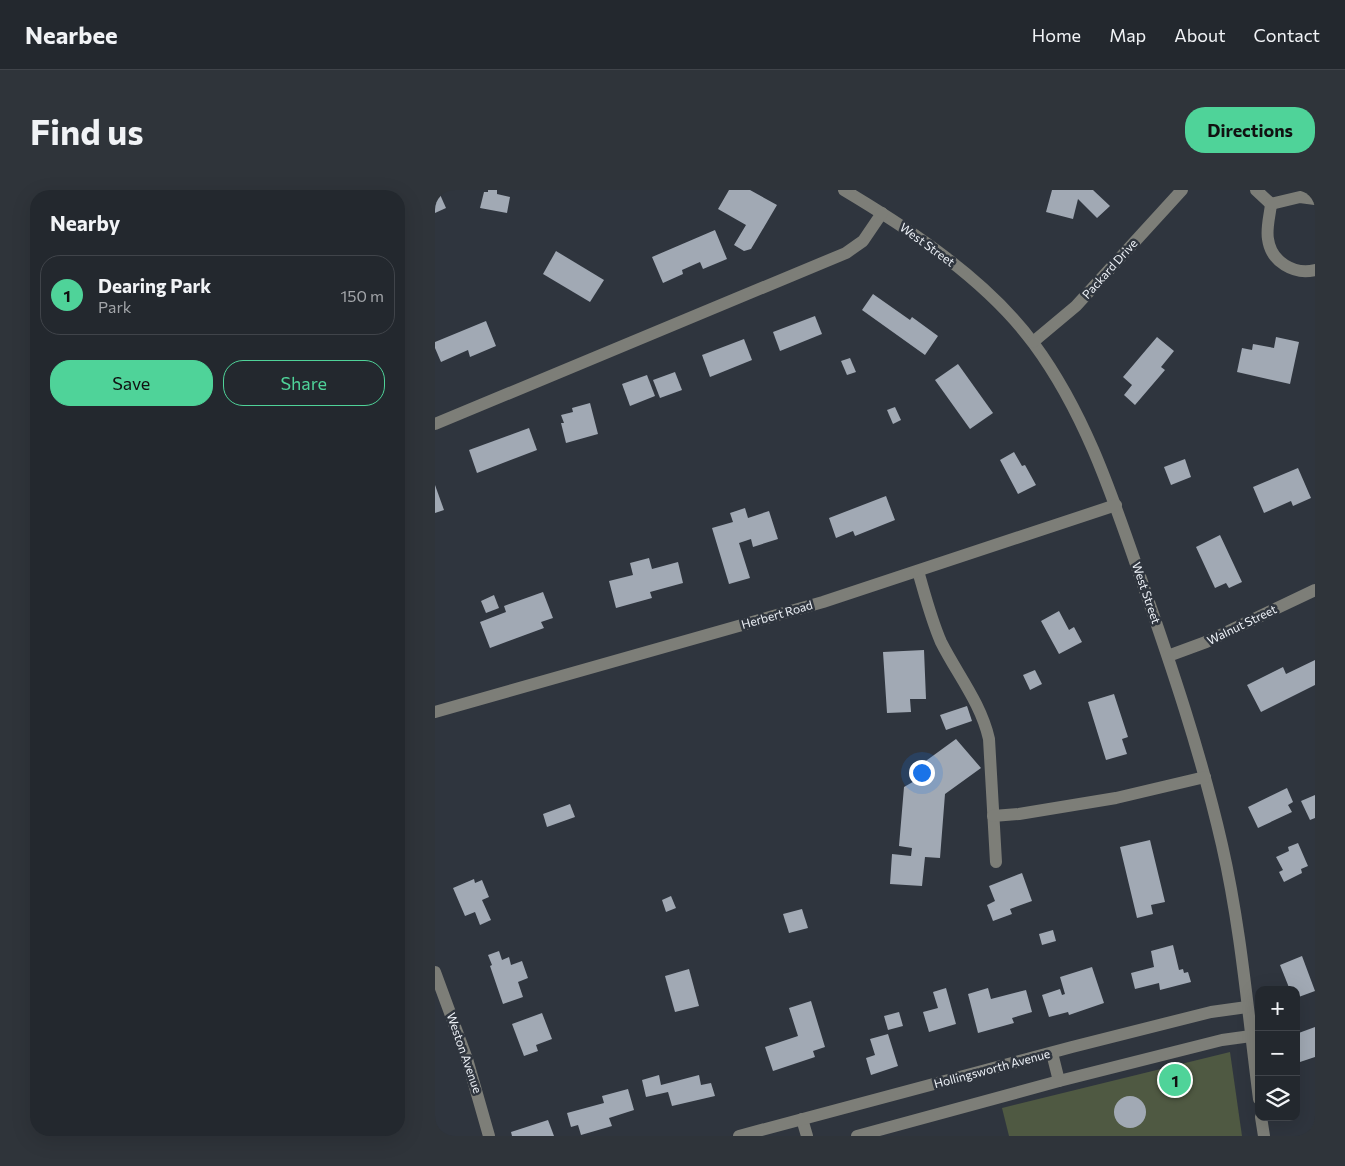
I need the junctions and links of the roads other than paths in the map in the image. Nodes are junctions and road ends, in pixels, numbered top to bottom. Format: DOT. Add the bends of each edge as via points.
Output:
graph roads {
  1 [pos="844,190"];
  2 [pos="1182,190"];
  3 [pos="1256,190"];
  4 [pos="1315,198"];
  5 [pos="1271,204"];
  6 [pos="882,213"];
  7 [pos="1315,270"];
  8 [pos="1033,342"];
  9 [pos="435,424"];
  10 [pos="1116,505"];
  11 [pos="918,572"];
  12 [pos="1315,590"];
  13 [pos="1168,656"];
  14 [pos="435,712"];
  15 [pos="1205,778"];
  16 [pos="993,816"];
  17 [pos="996,862"];
  18 [pos="436,976"];
  19 [pos="1247,1007"];
  20 [pos="1251,1036"];
  21 [pos="1052,1053"];
  22 [pos="1256,1076"];
  23 [pos="1059,1081"];
  24 [pos="802,1119"];
  25 [pos="1262,1121"];
  26 [pos="489,1136"];
  27 [pos="739,1136"];
  28 [pos="807,1136"];
  29 [pos="857,1136"];
  30 [pos="1264,1136"];
  1 -- 6 [label="street, West Street"];
  2 -- 8 [label="street, Packard Drive" via="1076,306"];
  3 -- 5 [label="street"];
  4 -- 5 [label="street" via="1300,197"];
  5 -- 7 [label="street" via="1267,234 1274,255 1290,269"];
  6 -- 8 [label="street, West Street" via="971,279"];
  6 -- 9 [label="street" via="863,241 842,256"];
  8 -- 10 [label="street, West Street" via="1080,421"];
  10 -- 11 [label="street, Herbert Road"];
  10 -- 13 [label="street, West Street"];
  11 -- 14 [label="street, Herbert Road"];
  11 -- 16 [label="street" via="942,643 983,718 989,739"];
  12 -- 13 [label="street, Walnut Street" via="1206,642"];
  13 -- 15 [label="street, West Street"];
  15 -- 16 [label="street" via="1116,798"];
  15 -- 19 [label="street, West Street" via="1223,847"];
  16 -- 17 [label="street"];
  18 -- 26 [label="street, Weston Avenue" via="467,1059"];
  19 -- 20 [label="street, West Street"];
  19 -- 21 [label="street, Hollingsworth Avenue" via="1211,1012"];
  20 -- 22 [label="street, West Street"];
  20 -- 23 [label="street" via="1222,1040"];
  21 -- 23 [label="street"];
  21 -- 24 [label="street, Hollingsworth Avenue"];
  23 -- 29 [label="street"];
  24 -- 27 [label="street, Hollingsworth Avenue"];
  24 -- 28 [label="street"];
  25 -- 30 [label="street"];
}
